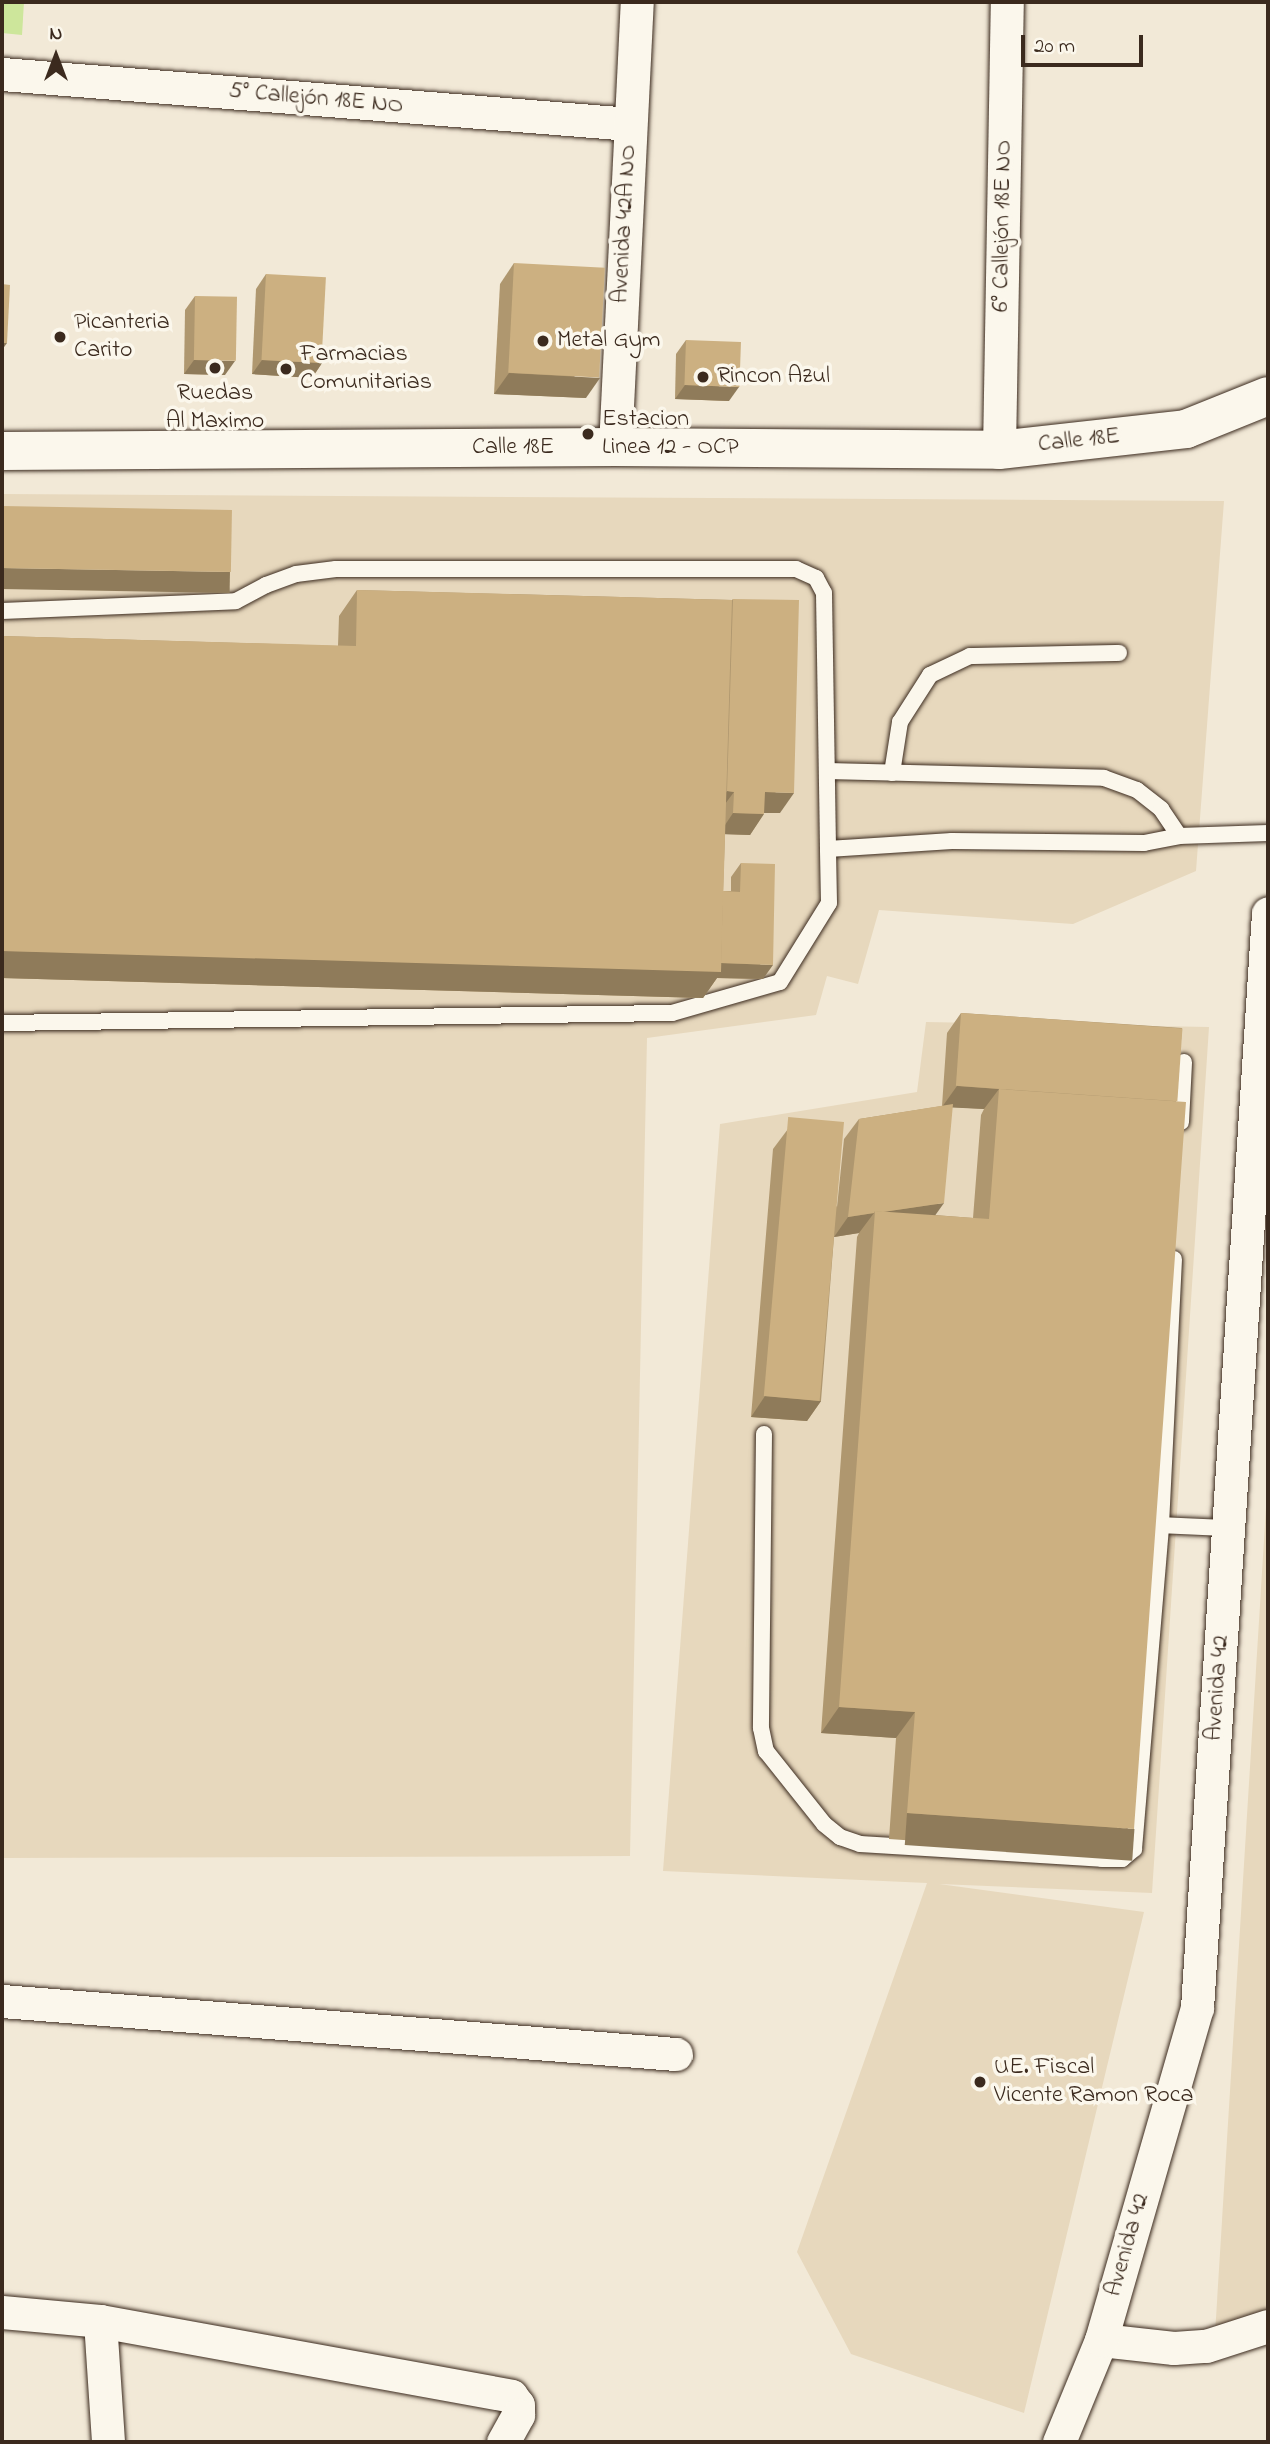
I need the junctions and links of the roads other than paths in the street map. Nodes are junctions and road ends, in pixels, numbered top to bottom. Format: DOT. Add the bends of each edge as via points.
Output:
graph roads {
  1 [pos="637,2"];
  2 [pos="1007,2"];
  3 [pos="2,74"];
  4 [pos="630,124"];
  5 [pos="1268,396"];
  6 [pos="615,447"];
  7 [pos="999,450"];
  8 [pos="2,451"];
  9 [pos="2,611"];
  10 [pos="1119,653"];
  11 [pos="827,771"];
  12 [pos="892,773"];
  13 [pos="1268,833"];
  14 [pos="1179,836"];
  15 [pos="828,849"];
  16 [pos="1268,913"];
  17 [pos="2,1023"];
  18 [pos="1184,1062"];
  19 [pos="1180,1145"];
  20 [pos="1175,1242"];
  21 [pos="764,1434"];
  22 [pos="1161,1525"];
  23 [pos="1228,1528"];
  24 [pos="2,2001"];
  25 [pos="676,2054"];
  26 [pos="2,2312"];
  27 [pos="100,2321"];
  28 [pos="1268,2326"];
  29 [pos="1101,2340"];
  30 [pos="108,2442"];
  31 [pos="503,2442"];
  32 [pos="1059,2442"];
  1 -- 4 [label="street, Avenida 42A NO"];
  2 -- 7 [label="street, 6° Callejón 18E NO"];
  3 -- 4 [label="street, 5° Callejón 18E NO"];
  4 -- 6 [label="street, Avenida 42A NO"];
  5 -- 7 [label="street, Calle 18E" via="1186,429"];
  6 -- 7 [label="street, Calle 18E"];
  6 -- 8 [label="street, Calle 18E"];
  9 -- 11 [label="lane" via="236,601 296,574 336,569 796,569 816,578 824,593"];
  10 -- 12 [label="lane" via="970,656 930,675 900,722"];
  11 -- 12 [label="lane"];
  11 -- 15 [label="lane"];
  12 -- 14 [label="lane" via="1104,778 1137,790 1161,809"];
  13 -- 14 [label="lane"];
  14 -- 15 [label="lane" via="1144,843 952,841"];
  15 -- 17 [label="lane" via="830,902 779,982 672,1013"];
  16 -- 23 [label="street, Avenida 42"];
  18 -- 19 [label="lane"];
  20 -- 22 [label="lane"];
  21 -- 22 [label="lane" via="761,1728 766,1751 824,1824 840,1837 860,1844 1102,1859 1122,1859 1134,1849"];
  22 -- 23 [label="lane"];
  23 -- 29 [label="street, Avenida 42" via="1197,2008"];
  24 -- 25 [label="street"];
  26 -- 27 [label="street"];
  27 -- 30 [label="street"];
  27 -- 31 [label="street" via="511,2396 518,2415"];
  28 -- 29 [label="street" via="1206,2346 1174,2348"];
  29 -- 32 [label="street, Avenida 42"];
}
